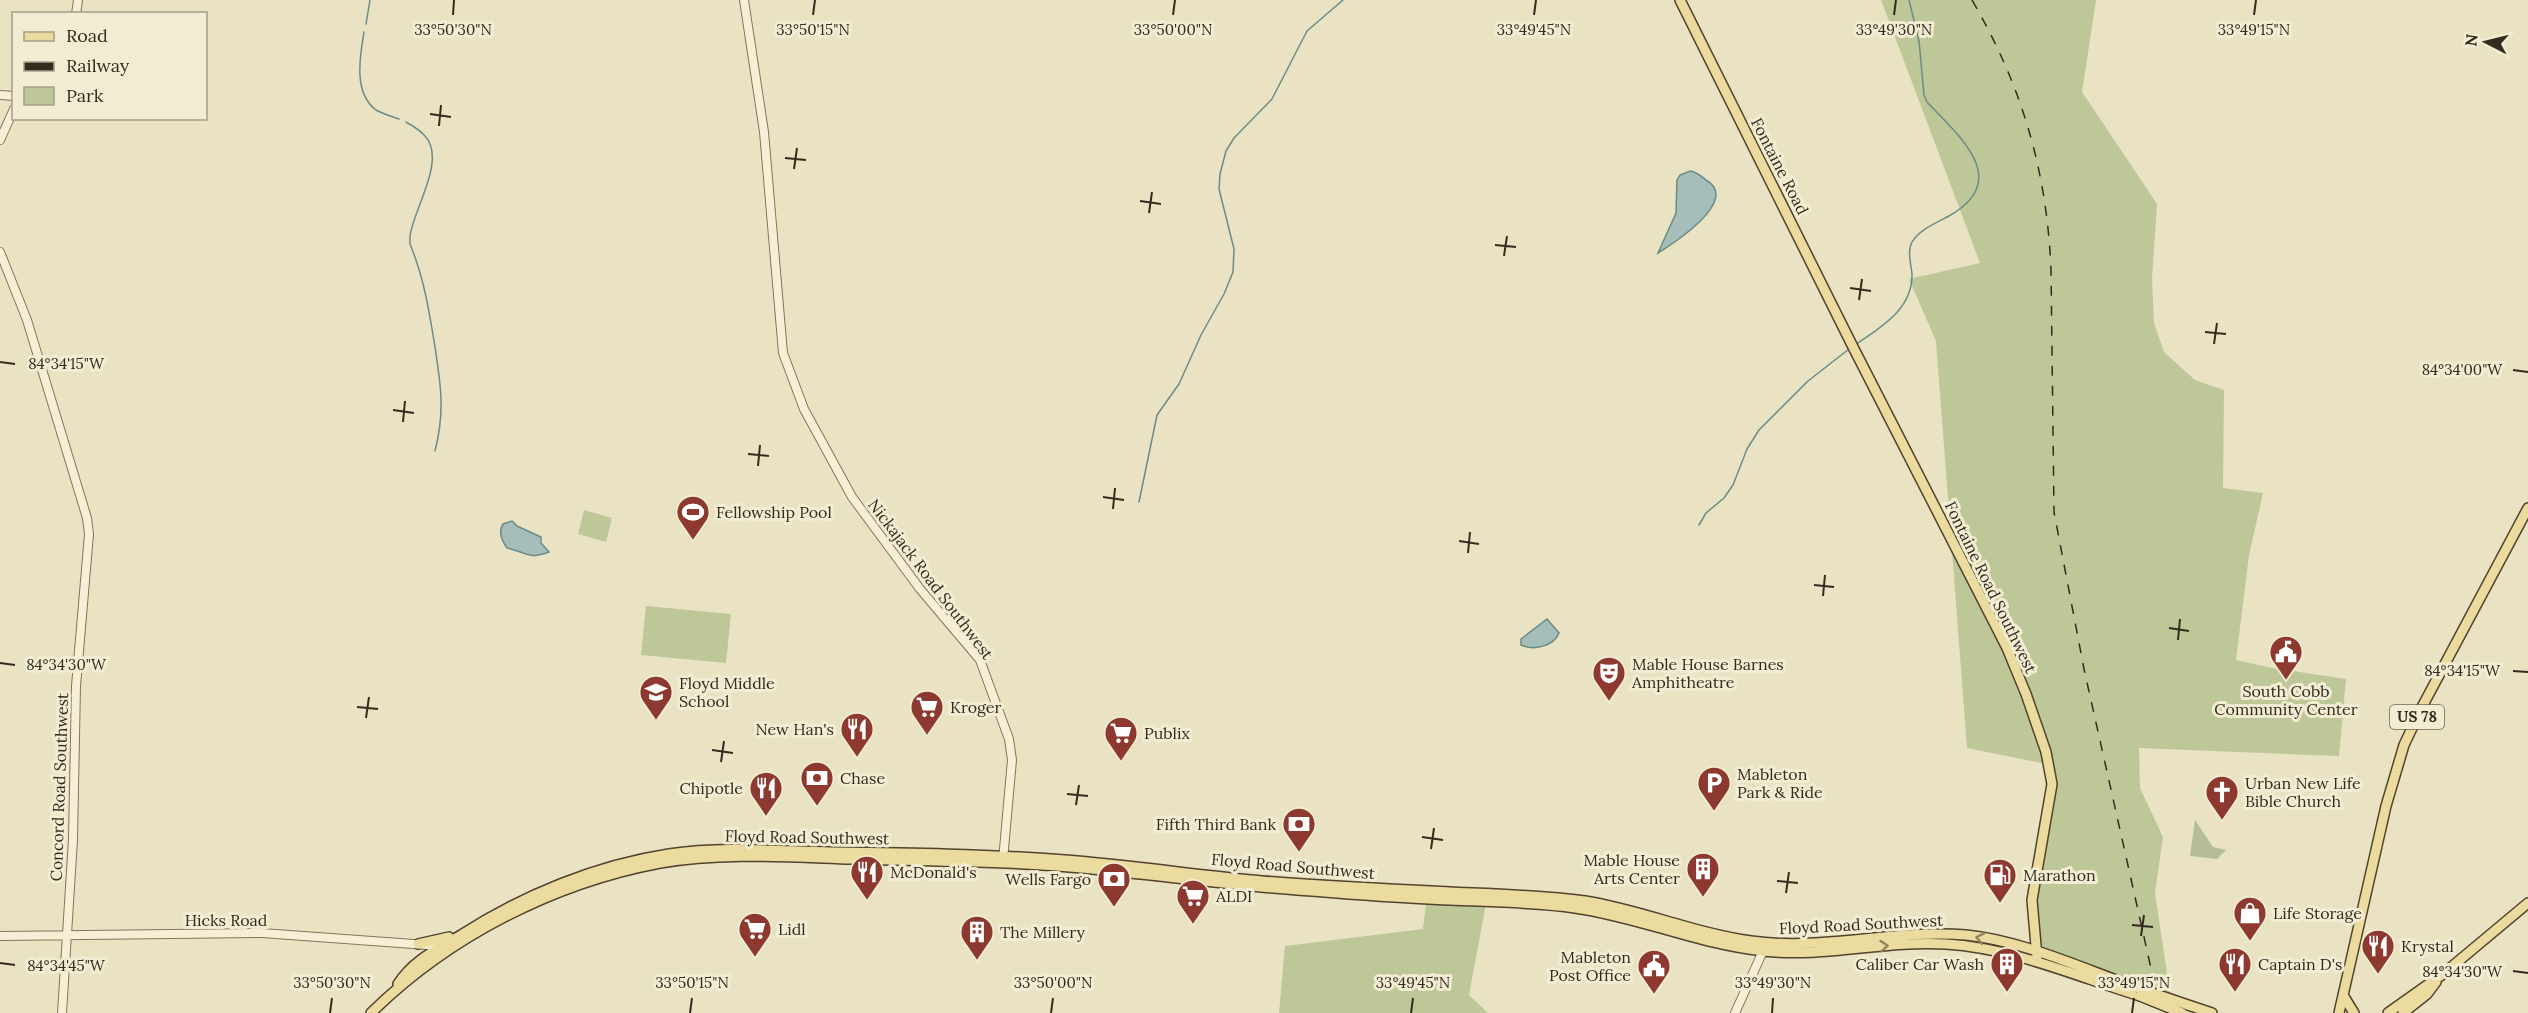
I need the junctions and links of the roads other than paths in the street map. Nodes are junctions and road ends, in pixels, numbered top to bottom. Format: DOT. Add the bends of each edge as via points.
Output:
graph roads {
  1 [pos="744,0"];
  2 [pos="1680,0"];
  3 [pos="12,113"];
  4 [pos="0,140"];
  5 [pos="0,252"];
  6 [pos="1852,345"];
  7 [pos="2528,508"];
  8 [pos="1003,861"];
  9 [pos="2528,903"];
  10 [pos="468,930"];
  11 [pos="0,936"];
  12 [pos="66,936"];
  13 [pos="397,943"];
  14 [pos="418,944"];
  15 [pos="441,946"];
  16 [pos="452,947"];
  17 [pos="1763,951"];
  18 [pos="2037,958"];
  19 [pos="417,962"];
  20 [pos="2443,974"];
  21 [pos="393,991"];
  22 [pos="2343,995"];
  23 [pos="2185,1009"];
  24 [pos="62,1013"];
  25 [pos="371,1013"];
  26 [pos="1735,1013"];
  27 [pos="2212,1013"];
  28 [pos="2339,1013"];
  29 [pos="2354,1013"];
  30 [pos="2388,1013"];
  31 [pos="2403,1013"];
  1 -- 8 [label="street, Nickajack Road Southwest" via="764,132 783,353 804,409 852,497 980,660 1009,739 1012,759"];
  2 -- 6 [label="main road, Fontaine Road"];
  3 -- 4 [label="street"];
  5 -- 12 [label="street, Concord Road Southwest" via="27,320 88,524 76,686 73,840"];
  6 -- 18 [label="main road, Fontaine Road Southwest" via="2007,648 2046,752 2052,784 2032,900"];
  7 -- 22 [label="main road, US 78" via="2404,745 2386,806"];
  8 -- 10 [label="main road, Floyd Road Southwest" via="890,852 722,850 668,854 623,864 542,892"];
  8 -- 16 [label="main road, Floyd Road Southwest" via="728,857 659,863 548,898"];
  8 -- 17 [label="main road, Floyd Road Southwest" via="1348,894 1567,906 1620,916 1719,944"];
  18 -- 8 [label="main road, Floyd Road Southwest, one-way" via="1979,937 1945,934 1766,943 1721,936 1570,899 1262,881 1061,860"];
  9 -- 20 [label="main road"];
  10 -- 14 [label="main road"];
  10 -- 15 [label="main road, Floyd Road Southwest"];
  11 -- 12 [label="street, Hicks Road"];
  12 -- 13 [label="street, Hicks Road" via="262,933"];
  12 -- 24 [label="street, Concord Road Southwest"];
  13 -- 14 [label="street, Hicks Road"];
  13 -- 19 [label="street" via="419,950"];
  14 -- 15 [label="street, Hicks Road"];
  15 -- 16 [label="street, Hicks Road"];
  15 -- 19 [label="main road, Floyd Road Southwest"];
  16 -- 21 [label="main road, Floyd Road Southwest"];
  17 -- 18 [label="main road, Floyd Road Southwest, one-way" via="1948,944"];
  17 -- 26 [label="street"];
  18 -- 23 [label="main road, Floyd Road Southwest, bridge"];
  19 -- 21 [label="main road, Floyd Road Southwest"];
  20 -- 30 [label="main road"];
  20 -- 31 [label="main road" via="2427,994"];
  21 -- 25 [label="main road, Floyd Road Southwest"];
  22 -- 28 [label="main road, US 78"];
  22 -- 29 [label="main road"];
  23 -- 27 [label="main road, Floyd Road Southwest"];
}
